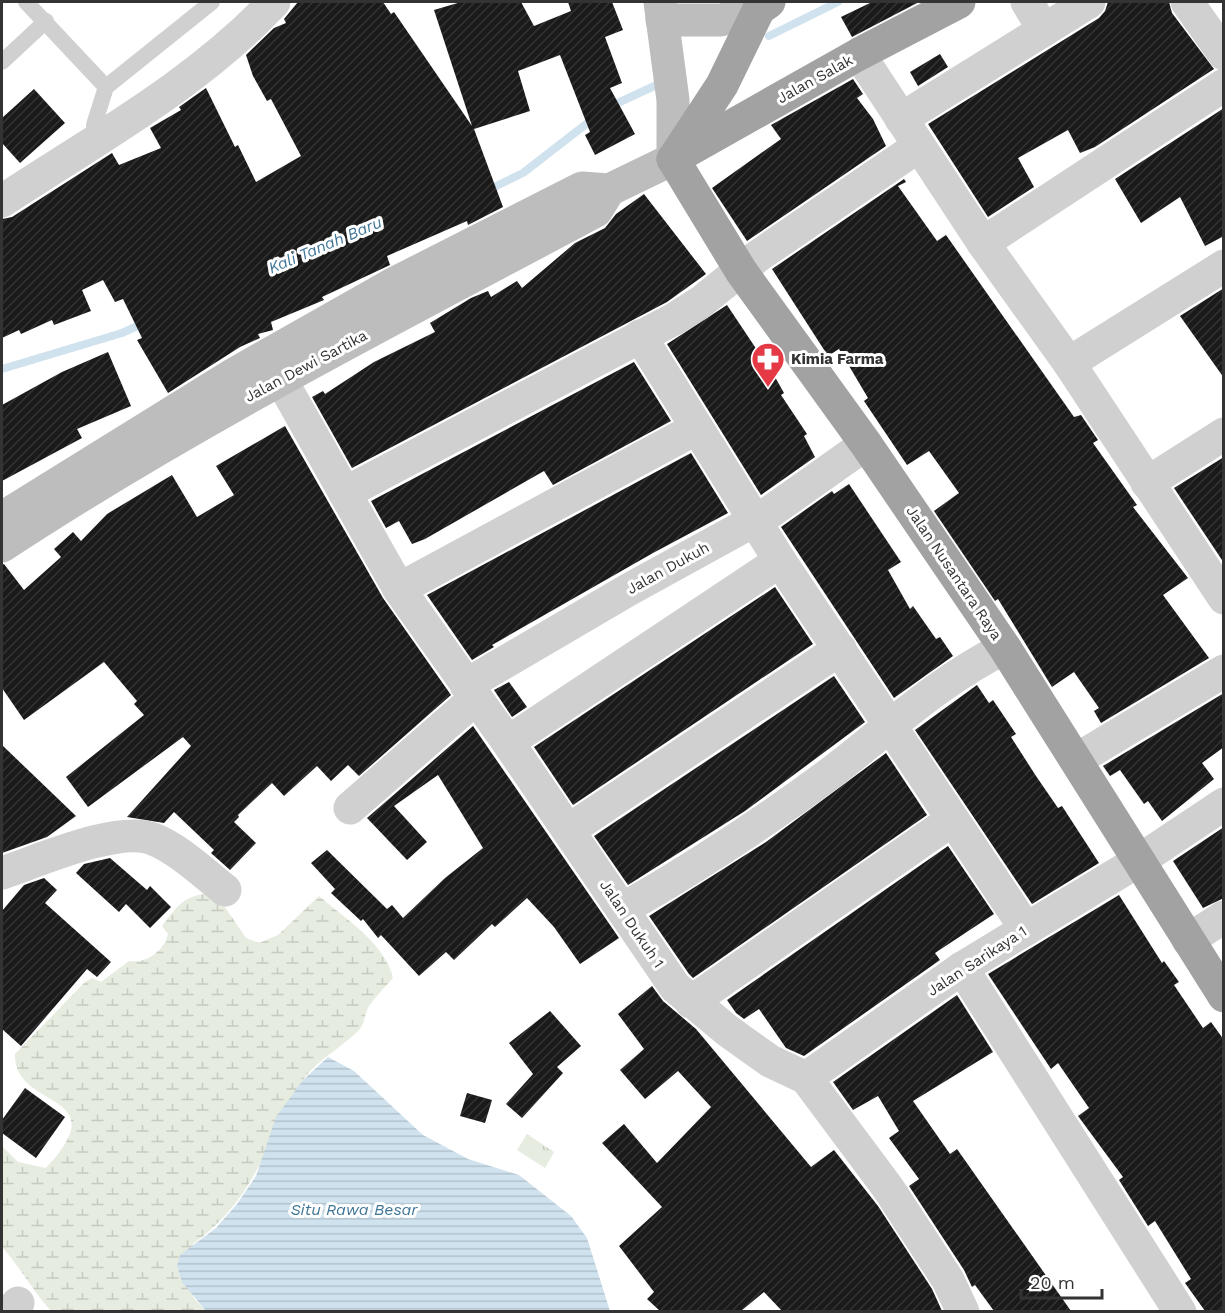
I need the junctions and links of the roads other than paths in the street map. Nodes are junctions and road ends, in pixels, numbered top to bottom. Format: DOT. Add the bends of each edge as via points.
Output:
graph roads {
  1 [pos="26,2"];
  2 [pos="212,2"];
  3 [pos="274,2"];
  4 [pos="959,2"];
  5 [pos="1027,2"];
  6 [pos="1089,2"];
  7 [pos="1187,2"];
  8 [pos="764,5"];
  9 [pos="660,7"];
  10 [pos="46,21"];
  11 [pos="1044,30"];
  12 [pos="859,54"];
  13 [pos="1224,54"];
  14 [pos="2,62"];
  15 [pos="1224,85"];
  16 [pos="106,87"];
  17 [pos="901,119"];
  18 [pos="94,125"];
  19 [pos="919,146"];
  20 [pos="673,159"];
  21 [pos="609,190"];
  22 [pos="2,201"];
  23 [pos="983,243"];
  24 [pos="1224,266"];
  25 [pos="741,270"];
  26 [pos="640,336"];
  27 [pos="1069,363"];
  28 [pos="280,378"];
  29 [pos="697,428"];
  30 [pos="1224,434"];
  31 [pos="866,444"];
  32 [pos="1147,483"];
  33 [pos="345,493"];
  34 [pos="2,518"];
  35 [pos="755,520"];
  36 [pos="2,546"];
  37 [pos="780,561"];
  38 [pos="399,589"];
  39 [pos="1224,598"];
  40 [pos="1005,648"];
  41 [pos="840,649"];
  42 [pos="1224,671"];
  43 [pos="471,692"];
  44 [pos="890,728"];
  45 [pos="508,742"];
  46 [pos="1076,760"];
  47 [pos="1224,804"];
  48 [pos="350,808"];
  49 [pos="952,820"];
  50 [pos="569,830"];
  51 [pos="1147,856"];
  52 [pos="2,873"];
  53 [pos="225,890"];
  54 [pos="623,909"];
  55 [pos="1224,917"];
  56 [pos="1026,929"];
  57 [pos="1188,940"];
  58 [pos="962,968"];
  59 [pos="1224,996"];
  60 [pos="691,1002"];
  61 [pos="806,1078"];
  62 [pos="963,1311"];
  63 [pos="1180,1311"];
  1 -- 10 [label="lane"];
  2 -- 16 [label="lane"];
  3 -- 22 [label="street" via="192,77"];
  4 -- 12 [label="highway, Jalan Salak"];
  5 -- 11 [label="street"];
  6 -- 11 [label="street"];
  7 -- 13 [label="street"];
  8 -- 9 [label="main road" via="721,20"];
  8 -- 20 [label="highway" via="722,85"];
  9 -- 20 [label="main road" via="673,100"];
  10 -- 14 [label="lane"];
  10 -- 16 [label="lane"];
  11 -- 17 [label="street"];
  12 -- 17 [label="street"];
  12 -- 20 [label="highway, Jalan Salak"];
  15 -- 23 [label="street"];
  16 -- 18 [label="lane"];
  17 -- 19 [label="street"];
  19 -- 23 [label="street"];
  19 -- 25 [label="street"];
  20 -- 21 [label="main road, Jalan Dewi Sartika"];
  20 -- 25 [label="highway, Jalan Nusantara Raya"];
  21 -- 28 [label="main road, Jalan Dewi Sartika" via="596,211"];
  21 -- 34 [label="main road, Jalan Dewi Sartika" via="582,188 391,285 234,374"];
  23 -- 27 [label="street"];
  24 -- 27 [label="street"];
  25 -- 26 [label="street" via="701,302"];
  25 -- 31 [label="highway, Jalan Nusantara Raya"];
  26 -- 29 [label="street"];
  26 -- 33 [label="street"];
  27 -- 32 [label="street"];
  28 -- 33 [label="street, Jalan Dukuh 1"];
  28 -- 36 [label="main road, Jalan Dewi Sartika" via="156,449"];
  29 -- 35 [label="street"];
  29 -- 38 [label="street"];
  30 -- 32 [label="street"];
  31 -- 35 [label="street, Jalan Dukuh"];
  31 -- 40 [label="highway, Jalan Nusantara Raya"];
  32 -- 39 [label="street"];
  33 -- 38 [label="street, Jalan Dukuh 1"];
  35 -- 37 [label="street"];
  35 -- 43 [label="street, Jalan Dukuh" via="628,590"];
  37 -- 41 [label="street"];
  37 -- 45 [label="street"];
  38 -- 43 [label="street, Jalan Dukuh 1"];
  40 -- 44 [label="street" via="956,675"];
  40 -- 46 [label="highway, Jalan Nusantara Raya"];
  41 -- 44 [label="street"];
  41 -- 50 [label="street"];
  42 -- 46 [label="street"];
  43 -- 45 [label="street, Jalan Dukuh 1"];
  43 -- 48 [label="street, Jalan Dukuh"];
  44 -- 49 [label="street"];
  44 -- 54 [label="street" via="780,811"];
  45 -- 50 [label="street, Jalan Dukuh 1"];
  46 -- 51 [label="highway, Jalan Nusantara Raya"];
  47 -- 51 [label="street, Jalan Sarikaya 1"];
  49 -- 56 [label="street"];
  49 -- 60 [label="street"];
  50 -- 54 [label="street, Jalan Dukuh 1"];
  51 -- 56 [label="street, Jalan Sarikaya 1"];
  51 -- 57 [label="highway, Jalan Nusantara Raya"];
  52 -- 53 [label="street" via="110,837 143,836 165,845"];
  54 -- 60 [label="street, Jalan Dukuh 1" via="675,987"];
  55 -- 57 [label="street"];
  56 -- 58 [label="street, Jalan Sarikaya 1"];
  57 -- 59 [label="highway, Jalan Nusantara Raya"];
  58 -- 61 [label="street, Jalan Sarikaya 1"];
  58 -- 63 [label="street"];
  60 -- 61 [label="street, Jalan Dukuh 1" via="770,1061"];
  61 -- 62 [label="street, Jalan Dukuh 1" via="888,1188 948,1280"];
}
